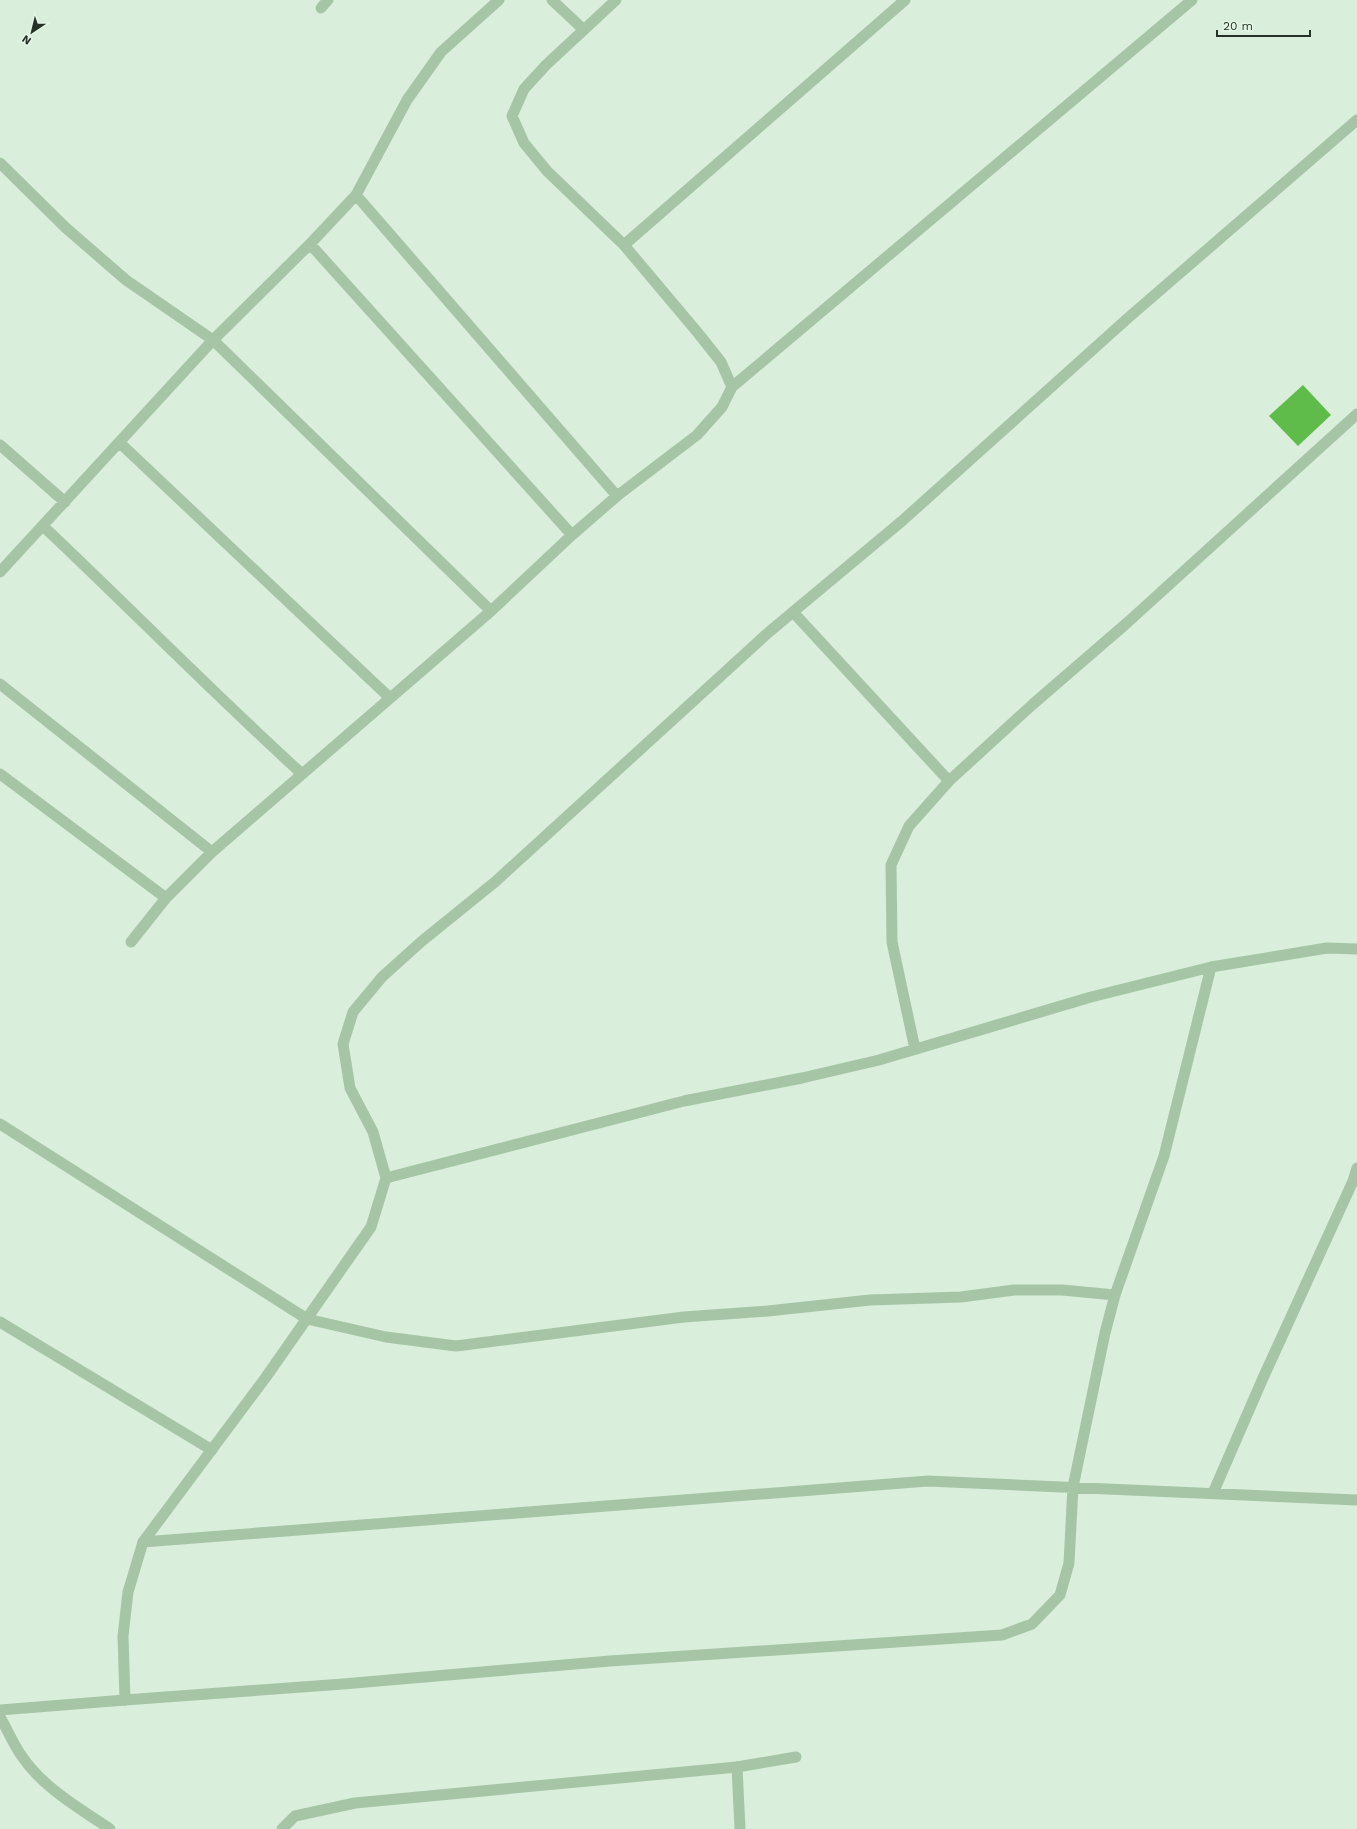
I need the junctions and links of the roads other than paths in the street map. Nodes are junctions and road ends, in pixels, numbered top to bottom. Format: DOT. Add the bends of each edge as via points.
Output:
graph roads {
  1 [pos="499,0"];
  2 [pos="552,0"];
  3 [pos="616,0"];
  4 [pos="905,0"];
  5 [pos="1192,0"];
  6 [pos="584,30"];
  7 [pos="1357,120"];
  8 [pos="0,163"];
  9 [pos="356,195"];
  10 [pos="310,244"];
  11 [pos="624,245"];
  12 [pos="213,340"];
  13 [pos="732,387"];
  14 [pos="1357,414"];
  15 [pos="120,443"];
  16 [pos="0,445"];
  17 [pos="617,496"];
  18 [pos="65,502"];
  19 [pos="43,526"];
  20 [pos="572,535"];
  21 [pos="0,572"];
  22 [pos="491,611"];
  23 [pos="793,612"];
  24 [pos="0,684"];
  25 [pos="390,698"];
  26 [pos="302,773"];
  27 [pos="0,774"];
  28 [pos="949,781"];
  29 [pos="212,852"];
  30 [pos="166,898"];
  31 [pos="131,942"];
  32 [pos="1357,950"];
  33 [pos="1211,967"];
  34 [pos="915,1049"];
  35 [pos="0,1124"];
  36 [pos="1357,1168"];
  37 [pos="386,1178"];
  38 [pos="1115,1294"];
  39 [pos="307,1319"];
  40 [pos="0,1322"];
  41 [pos="212,1450"];
  42 [pos="1073,1487"];
  43 [pos="1213,1493"];
  44 [pos="1357,1500"];
  45 [pos="143,1542"];
  46 [pos="124,1700"];
  47 [pos="0,1710"];
  48 [pos="0,1717"];
  49 [pos="796,1757"];
  50 [pos="737,1767"];
  51 [pos="110,1829"];
  52 [pos="282,1829"];
  53 [pos="740,1829"];
  1 -- 9 [label="street" via="441,52 407,100"];
  2 -- 6 [label="street"];
  3 -- 6 [label="street"];
  4 -- 11 [label="street"];
  5 -- 13 [label="street"];
  6 -- 11 [label="street" via="524,89 512,116 524,143 547,171"];
  7 -- 23 [label="street" via="1128,318 902,521"];
  8 -- 12 [label="street" via="126,280"];
  9 -- 10 [label="street"];
  9 -- 17 [label="street"];
  10 -- 12 [label="street"];
  10 -- 20 [label="street"];
  11 -- 13 [label="street" via="721,362"];
  12 -- 15 [label="street"];
  12 -- 22 [label="street"];
  13 -- 17 [label="street" via="722,407 696,434"];
  14 -- 28 [label="street"];
  15 -- 18 [label="street"];
  15 -- 25 [label="street"];
  16 -- 18 [label="street"];
  17 -- 20 [label="street"];
  18 -- 19 [label="street"];
  19 -- 21 [label="street"];
  19 -- 26 [label="street" via="218,697"];
  20 -- 22 [label="street"];
  22 -- 25 [label="street"];
  23 -- 28 [label="street"];
  23 -- 37 [label="street" via="494,882 416,946 382,977 353,1012 343,1044 350,1088 373,1132"];
  24 -- 29 [label="street"];
  25 -- 26 [label="street"];
  26 -- 29 [label="street"];
  27 -- 30 [label="street"];
  28 -- 34 [label="street" via="909,826 891,865 892,942"];
  29 -- 30 [label="street"];
  30 -- 31 [label="street"];
  32 -- 33 [label="street" via="1327,948"];
  33 -- 34 [label="street" via="1091,997"];
  33 -- 38 [label="street" via="1164,1156"];
  34 -- 37 [label="street" via="802,1078 684,1101"];
  35 -- 39 [label="street"];
  36 -- 43 [label="street"];
  37 -- 39 [label="street" via="371,1227"];
  38 -- 39 [label="street" via="1014,1290 962,1297 870,1300 684,1317 456,1346 386,1337"];
  38 -- 42 [label="street"];
  39 -- 41 [label="street"];
  40 -- 41 [label="street"];
  41 -- 45 [label="street"];
  42 -- 43 [label="street"];
  42 -- 45 [label="street" via="928,1481"];
  42 -- 46 [label="street" via="1069,1563 1060,1595 1032,1624 1002,1635 610,1661 351,1684"];
  43 -- 44 [label="street"];
  45 -- 46 [label="street" via="128,1592 124,1636"];
  46 -- 47 [label="street"];
  48 -- 51 [label="street" via="21,1756 39,1776 62,1797"];
  49 -- 50 [label="street"];
  50 -- 52 [label="street" via="355,1803 295,1816"];
  50 -- 53 [label="street"];
}
